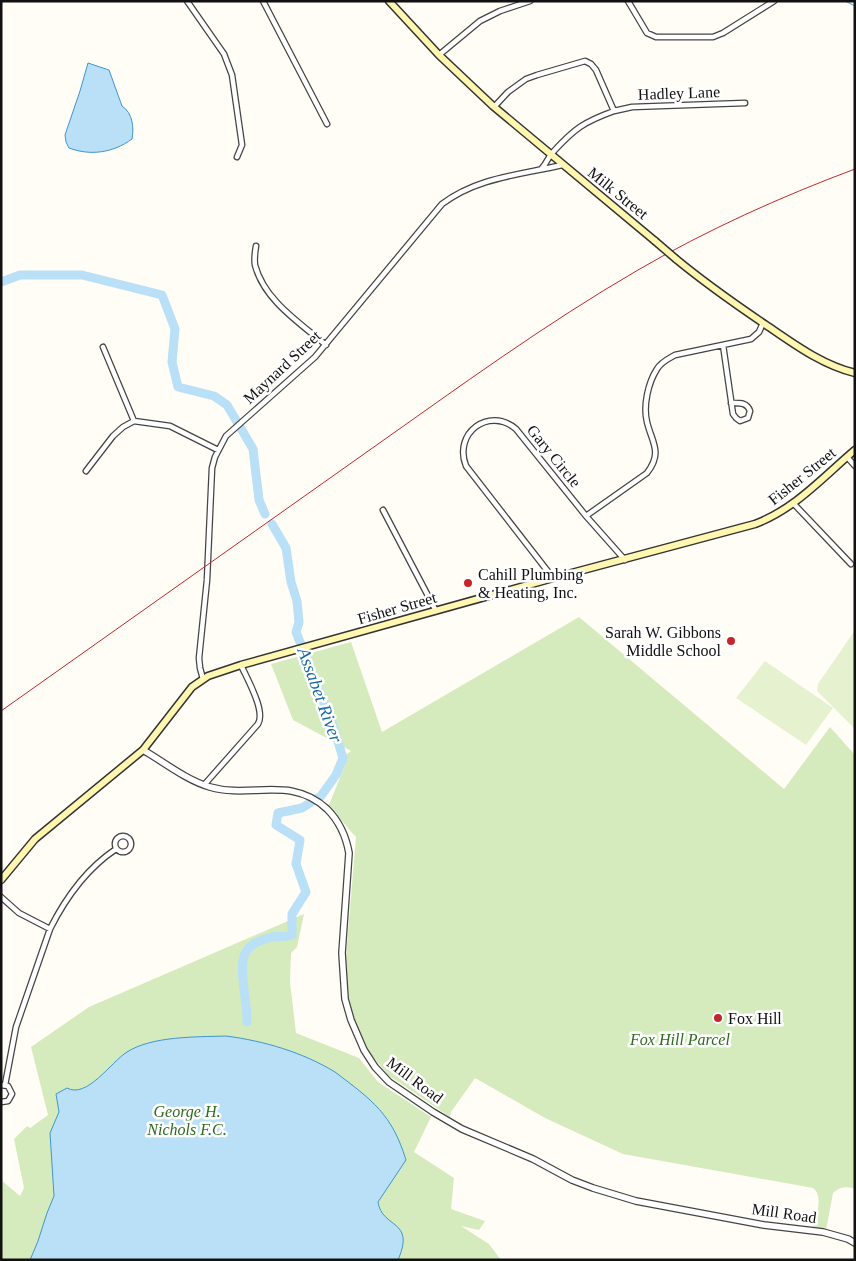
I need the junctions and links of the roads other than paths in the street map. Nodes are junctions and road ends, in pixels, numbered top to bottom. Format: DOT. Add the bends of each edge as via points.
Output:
graph roads {
  1 [pos="187,1"];
  2 [pos="263,1"];
  3 [pos="389,1"];
  4 [pos="530,1"];
  5 [pos="628,1"];
  6 [pos="774,1"];
  7 [pos="439,55"];
  8 [pos="745,103"];
  9 [pos="494,107"];
  10 [pos="614,111"];
  11 [pos="327,124"];
  12 [pos="550,154"];
  13 [pos="237,157"];
  14 [pos="562,165"];
  15 [pos="540,170"];
  16 [pos="256,246"];
  17 [pos="763,323"];
  18 [pos="326,345"];
  19 [pos="723,345"];
  20 [pos="103,347"];
  21 [pos="855,372"];
  22 [pos="732,403"];
  23 [pos="134,421"];
  24 [pos="218,450"];
  25 [pos="855,450"];
  26 [pos="847,457"];
  27 [pos="855,466"];
  28 [pos="86,471"];
  29 [pos="793,503"];
  30 [pos="383,510"];
  31 [pos="586,516"];
  32 [pos="624,560"];
  33 [pos="851,564"];
  34 [pos="553,578"];
  35 [pos="436,611"];
  36 [pos="241,665"];
  37 [pos="203,679"];
  38 [pos="143,750"];
  39 [pos="204,785"];
  40 [pos="116,849"];
  41 [pos="1,880"];
  42 [pos="1,897"];
  43 [pos="50,929"];
  44 [pos="3,1085"];
  45 [pos="1,1102"];
  46 [pos="855,1243"];
  1 -- 13 [label="street" via="218,45 230,69 242,145"];
  2 -- 11 [label="street"];
  3 -- 7 [label="main road, Milk Street"];
  4 -- 7 [label="street" via="480,21"];
  5 -- 6 [label="street" via="647,33 656,37 713,37"];
  7 -- 9 [label="main road, Milk Street"];
  8 -- 10 [label="street, Hadley Lane" via="632,107"];
  9 -- 10 [label="street" via="526,79 585,62 596,70"];
  9 -- 12 [label="main road, Milk Street"];
  10 -- 12 [label="street, Hadley Lane" via="584,123"];
  12 -- 14 [label="main road, Milk Street"];
  12 -- 15 [label="street"];
  14 -- 15 [label="street, Maynard Street"];
  14 -- 17 [label="main road, Milk Street, bridge" via="676,259"];
  15 -- 18 [label="street, Maynard Street" via="481,182 442,204"];
  16 -- 18 [label="street" via="255,265 265,286 285,310"];
  17 -- 19 [label="street" via="751,339"];
  17 -- 21 [label="main road, Milk Street" via="820,360"];
  18 -- 24 [label="street, Maynard Street" via="236,426"];
  19 -- 22 [label="street"];
  19 -- 31 [label="street" via="675,355 657,368 649,388 646,410 655,442 654,464"];
  20 -- 23 [label="street"];
  22 -- 22 [label="street" via="736,418 740,421 747,419 750,412 747,406"];
  23 -- 24 [label="street" via="170,426"];
  23 -- 28 [label="street" via="113,436"];
  24 -- 37 [label="street, Maynard Street" via="212,473 207,587 199,658"];
  25 -- 26 [label="main road, Fisher Street"];
  26 -- 27 [label="street"];
  26 -- 29 [label="main road, Fisher Street"];
  29 -- 32 [label="main road, Fisher Street" via="755,524"];
  29 -- 33 [label="street"];
  30 -- 35 [label="street"];
  31 -- 32 [label="street, Gary Circle"];
  31 -- 34 [label="street, Gary Circle" via="513,426 489,421 468,435 463,450 467,468"];
  32 -- 34 [label="main road, Fisher Street"];
  34 -- 35 [label="main road, Fisher Street"];
  35 -- 36 [label="main road, Fisher Street"];
  36 -- 37 [label="main road, Fisher Street"];
  36 -- 39 [label="street" via="261,719"];
  37 -- 38 [label="main road, Fisher Street" via="187,692"];
  38 -- 39 [label="street, Mill Road"];
  38 -- 41 [label="main road, Fisher Street" via="36,839"];
  39 -- 46 [label="street, Mill Road" via="223,789 297,792 312,798 335,818 343,831 349,853 342,968 347,1006 353,1027 368,1056 389,1082 462,1129 593,1188 636,1201 764,1225 823,1232"];
  40 -- 43 [label="street" via="79,882"];
  42 -- 43 [label="street" via="19,913"];
  43 -- 44 [label="street" via="16,1027"];
  44 -- 45 [label="street" via="11,1091 11,1096 8,1101"];
}
